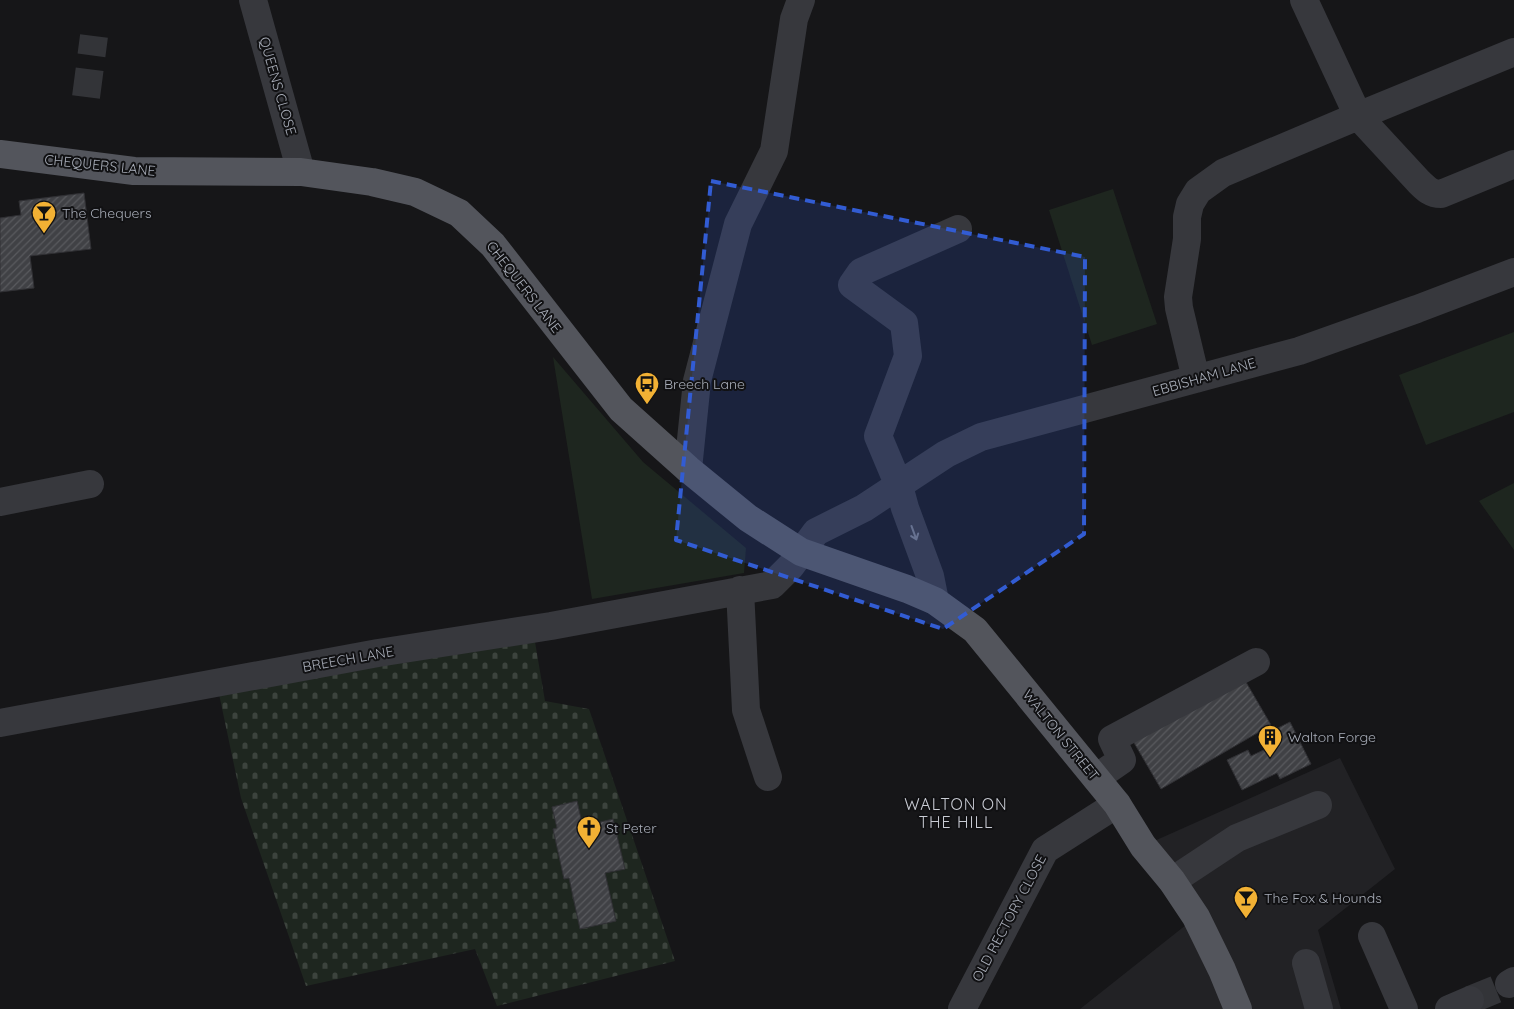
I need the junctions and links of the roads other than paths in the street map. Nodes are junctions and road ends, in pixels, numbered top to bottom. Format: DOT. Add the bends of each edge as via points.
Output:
graph roads {
  1 [pos="253,0"];
  2 [pos="778,0"];
  3 [pos="801,0"];
  4 [pos="1304,0"];
  5 [pos="792,31"];
  6 [pos="1514,52"];
  7 [pos="1358,116"];
  8 [pos="0,154"];
  9 [pos="1514,164"];
  10 [pos="301,172"];
  11 [pos="958,229"];
  12 [pos="1514,272"];
  13 [pos="1196,379"];
  14 [pos="688,469"];
  15 [pos="90,484"];
  16 [pos="899,486"];
  17 [pos="0,502"];
  18 [pos="801,552"];
  19 [pos="740,590"];
  20 [pos="935,602"];
  21 [pos="1256,662"];
  22 [pos="0,723"];
  23 [pos="768,777"];
  24 [pos="1096,778"];
  25 [pos="1117,804"];
  26 [pos="1318,805"];
  27 [pos="1172,881"];
  28 [pos="1372,936"];
  29 [pos="1306,963"];
  30 [pos="962,1009"];
  31 [pos="1238,1009"];
  32 [pos="1319,1009"];
  33 [pos="1404,1009"];
  1 -- 10 [label="street, QUEENS CLOSE"];
  2 -- 5 [label="street"];
  3 -- 5 [label="street"];
  4 -- 7 [label="street"];
  5 -- 14 [label="street" via="774,151 738,224 697,381"];
  6 -- 7 [label="street"];
  7 -- 9 [label="street" via="1419,182 1435,194"];
  7 -- 13 [label="street" via="1223,173 1193,197 1187,217 1178,297"];
  8 -- 10 [label="main road, CHEQUERS LANE" via="134,171"];
  10 -- 14 [label="main road, CHEQUERS LANE" via="415,192 459,213 493,245 621,409"];
  11 -- 16 [label="street" via="861,272 852,285 904,323 908,356 878,436"];
  12 -- 13 [label="street, EBBISHAM LANE" via="1299,351"];
  13 -- 16 [label="street, EBBISHAM LANE" via="981,437 946,454"];
  14 -- 18 [label="main road, CHEQUERS LANE" via="748,518"];
  15 -- 17 [label="street"];
  16 -- 18 [label="street, EBBISHAM LANE" via="816,532"];
  16 -- 20 [label="street, one-way" via="930,576"];
  18 -- 19 [label="street, BREECH LANE" via="772,584"];
  18 -- 20 [label="main road, WALTON STREET"];
  19 -- 22 [label="street, BREECH LANE"];
  19 -- 23 [label="street" via="746,710"];
  20 -- 24 [label="main road, WALTON STREET" via="975,630"];
  21 -- 24 [label="street" via="1112,739 1122,760"];
  24 -- 25 [label="main road, WALTON STREET"];
  25 -- 27 [label="main road, WALTON STREET" via="1143,846"];
  25 -- 30 [label="street, OLD RECTORY CLOSE" via="1045,850"];
  26 -- 27 [label="street" via="1238,838"];
  27 -- 31 [label="main road, WALTON STREET" via="1196,917"];
  28 -- 33 [label="street"];
  29 -- 32 [label="street"];
}
